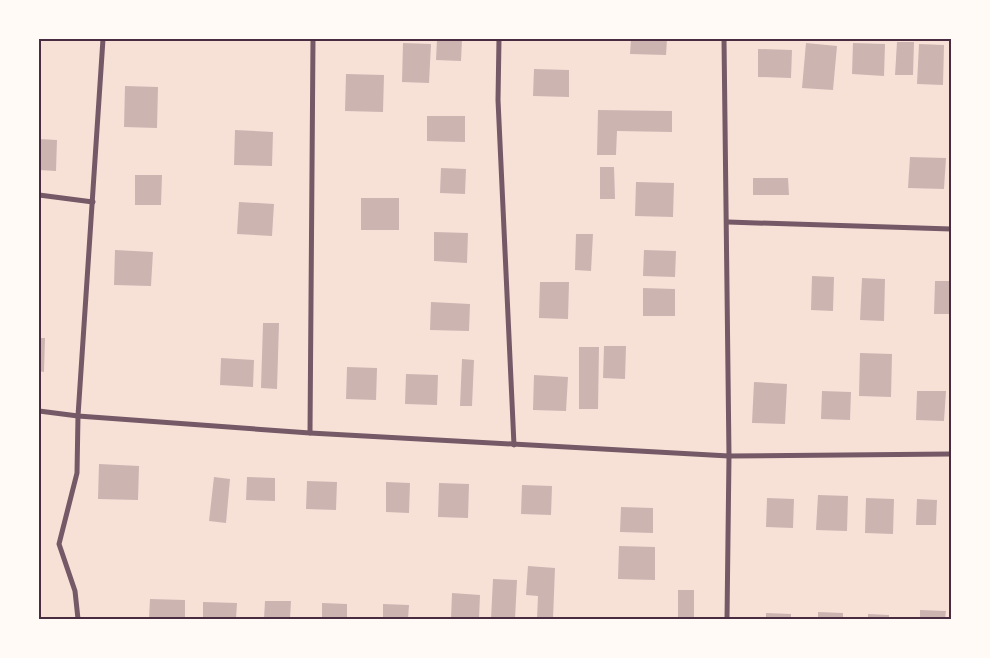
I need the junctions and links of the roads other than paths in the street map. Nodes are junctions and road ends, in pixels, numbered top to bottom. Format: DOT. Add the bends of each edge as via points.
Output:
graph roads {
  1 [pos="103,39"];
  2 [pos="313,39"];
  3 [pos="499,39"];
  4 [pos="724,39"];
  5 [pos="39,195"];
  6 [pos="93,202"];
  7 [pos="728,222"];
  8 [pos="951,229"];
  9 [pos="39,411"];
  10 [pos="78,416"];
  11 [pos="310,433"];
  12 [pos="514,445"];
  13 [pos="951,454"];
  14 [pos="729,456"];
  15 [pos="78,619"];
  16 [pos="727,619"];
  1 -- 6 [label="street"];
  2 -- 11 [label="street"];
  3 -- 12 [label="street" via="498,100"];
  4 -- 7 [label="street"];
  5 -- 6 [label="street"];
  6 -- 10 [label="street"];
  7 -- 8 [label="street"];
  7 -- 14 [label="street"];
  9 -- 10 [label="street"];
  10 -- 11 [label="street"];
  10 -- 15 [label="street" via="77,473 59,544 75,591"];
  11 -- 12 [label="street"];
  12 -- 14 [label="street"];
  13 -- 14 [label="street"];
  14 -- 16 [label="street"];
}
